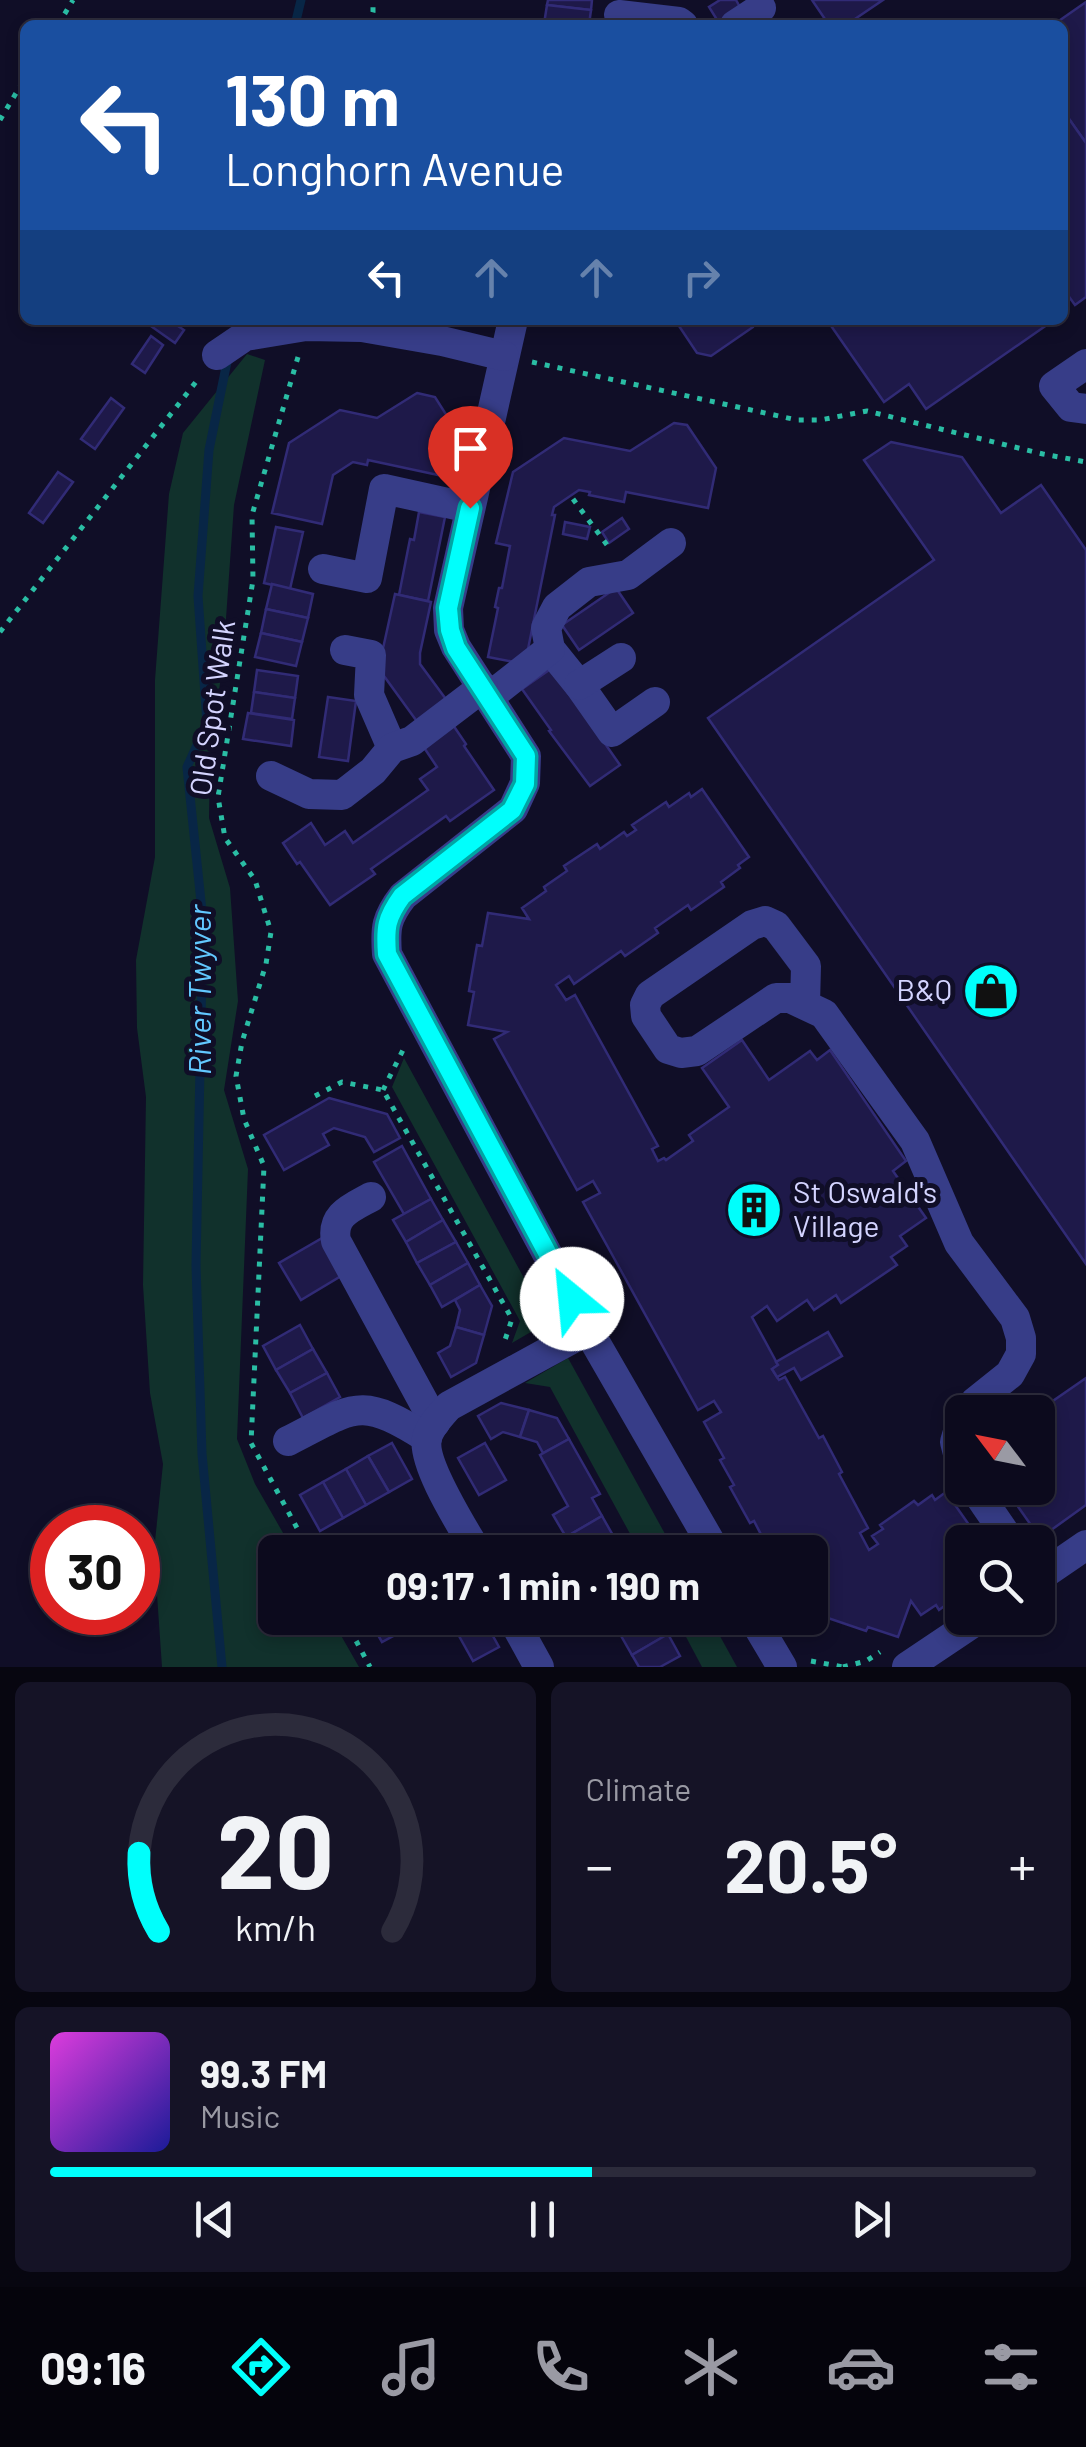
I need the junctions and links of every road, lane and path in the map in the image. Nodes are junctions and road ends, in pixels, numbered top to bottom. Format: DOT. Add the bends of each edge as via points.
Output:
graph roads {
  1 [pos="761,8"];
  2 [pos="618,13"];
  3 [pos="665,20"];
  4 [pos="743,20"];
  5 [pos="20,86"];
  6 [pos="0,120"];
  7 [pos="511,325"];
  8 [pos="306,326"];
  9 [pos="217,355"];
  10 [pos="504,356"];
  11 [pos="1086,364"];
  12 [pos="1086,409"];
  13 [pos="1086,462"];
  14 [pos="573,499"];
  15 [pos="470,508"];
  16 [pos="671,543"];
  17 [pos="323,568"];
  18 [pos="628,575"];
  19 [pos="0,632"];
  20 [pos="550,649"];
  21 [pos="345,650"];
  22 [pos="621,658"];
  23 [pos="579,685"];
  24 [pos="486,692"];
  25 [pos="655,702"];
  26 [pos="392,748"];
  27 [pos="272,776"];
  28 [pos="805,1004"];
  29 [pos="429,1034"];
  30 [pos="383,1090"];
  31 [pos="315,1096"];
  32 [pos="371,1197"];
  33 [pos="588,1330"];
  34 [pos="492,1382"];
  35 [pos="983,1395"];
  36 [pos="431,1430"];
  37 [pos="288,1441"];
  38 [pos="301,1535"];
  39 [pos="468,1535"];
  40 [pos="706,1535"];
  41 [pos="1086,1545"];
  42 [pos="1055,1566"];
  43 [pos="353,1635"];
  44 [pos="521,1635"];
  45 [pos="764,1635"];
  46 [pos="955,1635"];
  47 [pos="370,1667"];
  48 [pos="539,1667"];
  49 [pos="782,1667"];
  50 [pos="908,1667"];
  1 -- 4 [label="street"];
  2 -- 3 [label="street"];
  5 -- 6 [label="path"];
  7 -- 10 [label="street"];
  8 -- 9 [label="street" via="245,336"];
  8 -- 10 [label="street" via="362,327"];
  8 -- 38 [label="path, Old Spot Walk" via="252,516 253,580 218,796 225,838 256,880 271,932 236,1076 244,1119 264,1166 252,1442"];
  9 -- 19 [label="path"];
  10 -- 13 [label="path" via="797,420 867,411"];
  10 -- 15 [label="street"];
  11 -- 12 [label="street" via="1054,386 1071,407"];
  14 -- 18 [label="path"];
  15 -- 17 [label="street" via="384,489 367,578"];
  15 -- 24 [label="street" via="448,608 456,648"];
  16 -- 18 [label="street"];
  18 -- 20 [label="street" via="589,582 557,607 546,628"];
  20 -- 23 [label="street"];
  20 -- 24 [label="street"];
  21 -- 26 [label="street" via="371,655 369,695"];
  22 -- 23 [label="street"];
  23 -- 25 [label="street" via="612,732"];
  24 -- 26 [label="street"];
  24 -- 29 [label="street" via="526,756 525,784 512,810 402,896 385,930 387,954"];
  26 -- 27 [label="street" via="342,795 309,794"];
  28 -- 28 [label="street" via="776,998 697,1050 680,1054 668,1049 645,1005 650,995 765,921 806,966"];
  28 -- 35 [label="street" via="824,1014 915,1141 959,1243 1015,1318 1021,1354 1010,1374"];
  29 -- 30 [label="path" via="404,1049"];
  29 -- 33 [label="street"];
  30 -- 31 [label="path" via="342,1082"];
  30 -- 34 [label="path" via="512,1319"];
  32 -- 36 [label="street" via="342,1213 336,1242"];
  33 -- 34 [label="street"];
  33 -- 40 [label="street"];
  34 -- 36 [label="street" via="449,1406"];
  36 -- 37 [label="street" via="359,1409"];
  36 -- 39 [label="street" via="427,1454"];
  41 -- 42 [label="street"];
  43 -- 47 [label="path"];
  44 -- 48 [label="street"];
  45 -- 49 [label="street"];
  46 -- 50 [label="street"];
}
